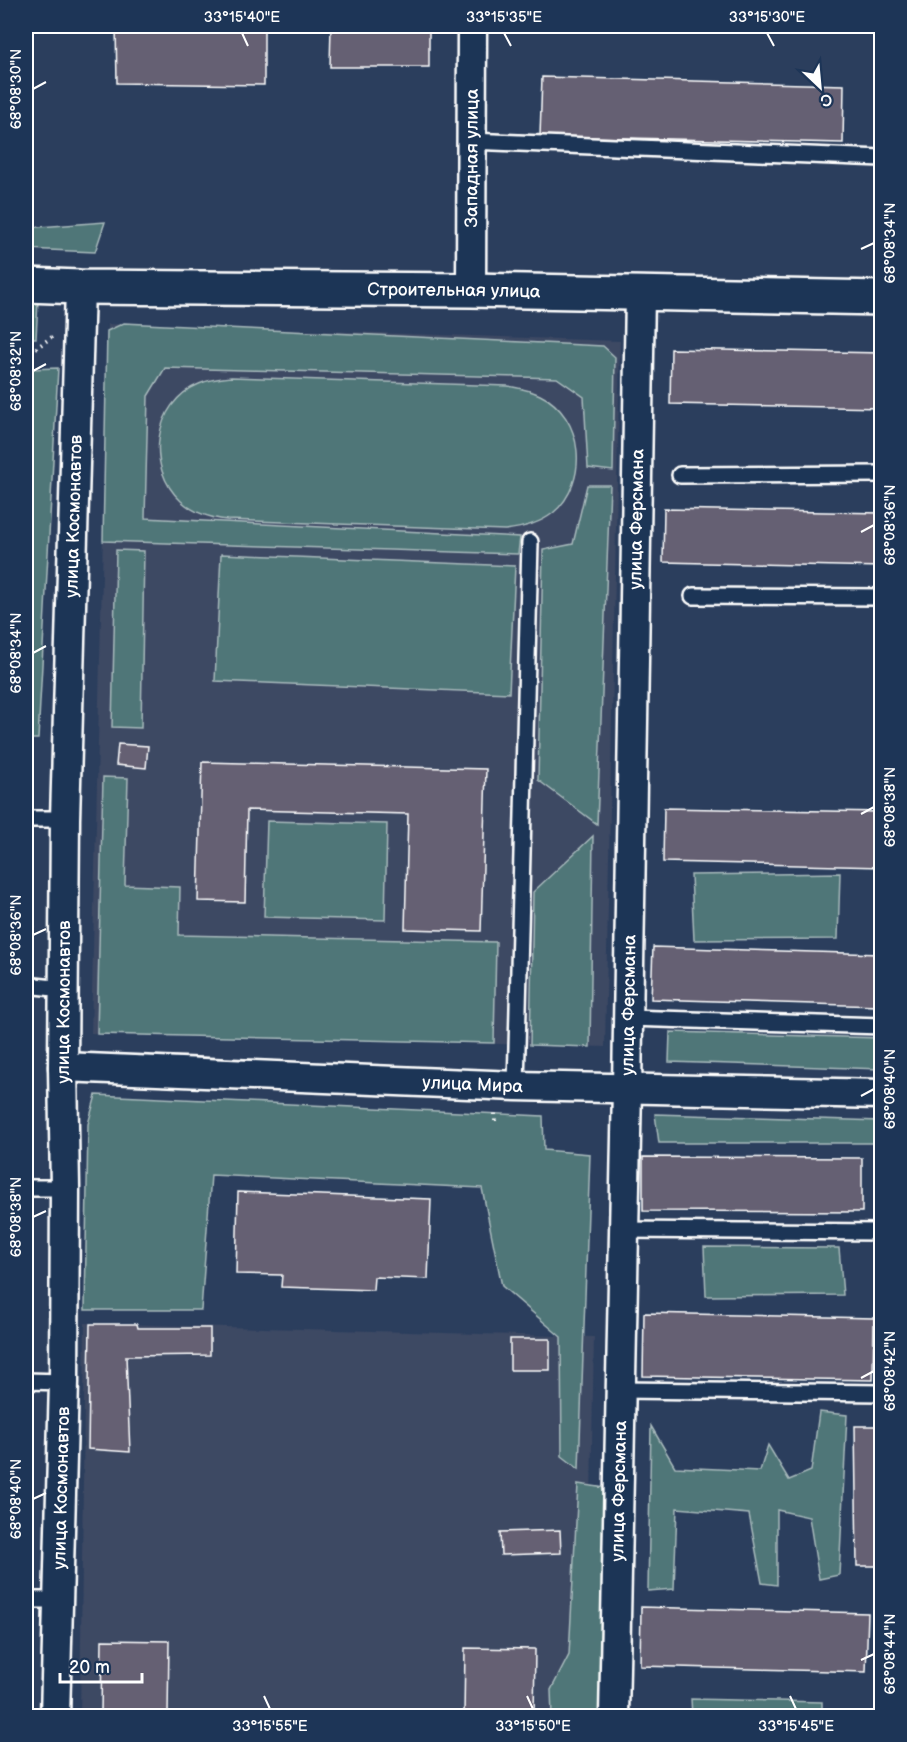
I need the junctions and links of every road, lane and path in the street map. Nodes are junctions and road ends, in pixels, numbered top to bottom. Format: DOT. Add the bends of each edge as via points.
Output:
graph roads {
  1 [pos="472,26"];
  2 [pos="471,141"];
  3 [pos="882,158"];
  4 [pos="26,285"];
  5 [pos="80,287"];
  6 [pos="471,290"];
  7 [pos="640,294"];
  8 [pos="882,298"];
  9 [pos="882,474"];
  10 [pos="680,475"];
  11 [pos="530,542"];
  12 [pos="693,596"];
  13 [pos="882,597"];
  14 [pos="26,819"];
  15 [pos="64,819"];
  16 [pos="26,986"];
  17 [pos="63,989"];
  18 [pos="628,1018"];
  19 [pos="882,1026"];
  20 [pos="63,1067"];
  21 [pos="516,1086"];
  22 [pos="627,1088"];
  23 [pos="882,1094"];
  24 [pos="26,1188"];
  25 [pos="65,1188"];
  26 [pos="624,1230"];
  27 [pos="882,1232"];
  28 [pos="26,1381"];
  29 [pos="64,1382"];
  30 [pos="620,1390"];
  31 [pos="882,1393"];
  32 [pos="26,1600"];
  33 [pos="58,1600"];
  34 [pos="55,1716"];
  35 [pos="614,1716"];
  1 -- 2 [label="street, Западная улица"];
  2 -- 3 [label="lane"];
  2 -- 6 [label="street, Западная улица"];
  4 -- 5 [label="street, Строительная улица"];
  5 -- 6 [label="street, Строительная улица"];
  5 -- 15 [label="street, улица Космонавтов"];
  6 -- 7 [label="street, Строительная улица"];
  7 -- 8 [label="street, Строительная улица"];
  7 -- 18 [label="street, улица Ферсмана"];
  9 -- 10 [label="lane"];
  11 -- 21 [label="lane"];
  12 -- 13 [label="lane"];
  14 -- 15 [label="lane"];
  15 -- 17 [label="street, улица Космонавтов"];
  16 -- 17 [label="lane"];
  17 -- 20 [label="street, улица Космонавтов"];
  18 -- 19 [label="lane"];
  18 -- 22 [label="street, улица Ферсмана"];
  20 -- 21 [label="street, улица Мира"];
  20 -- 25 [label="street, улица Космонавтов"];
  21 -- 22 [label="street, улица Мира"];
  22 -- 23 [label="street, улица Мира"];
  22 -- 26 [label="street, улица Ферсмана"];
  24 -- 25 [label="lane"];
  25 -- 29 [label="street, улица Космонавтов"];
  26 -- 27 [label="lane"];
  26 -- 30 [label="street, улица Ферсмана"];
  28 -- 29 [label="lane"];
  29 -- 33 [label="street, улица Космонавтов"];
  30 -- 31 [label="lane"];
  30 -- 35 [label="street, улица Ферсмана"];
  32 -- 33 [label="lane"];
  33 -- 34 [label="street, улица Космонавтов"];
}
